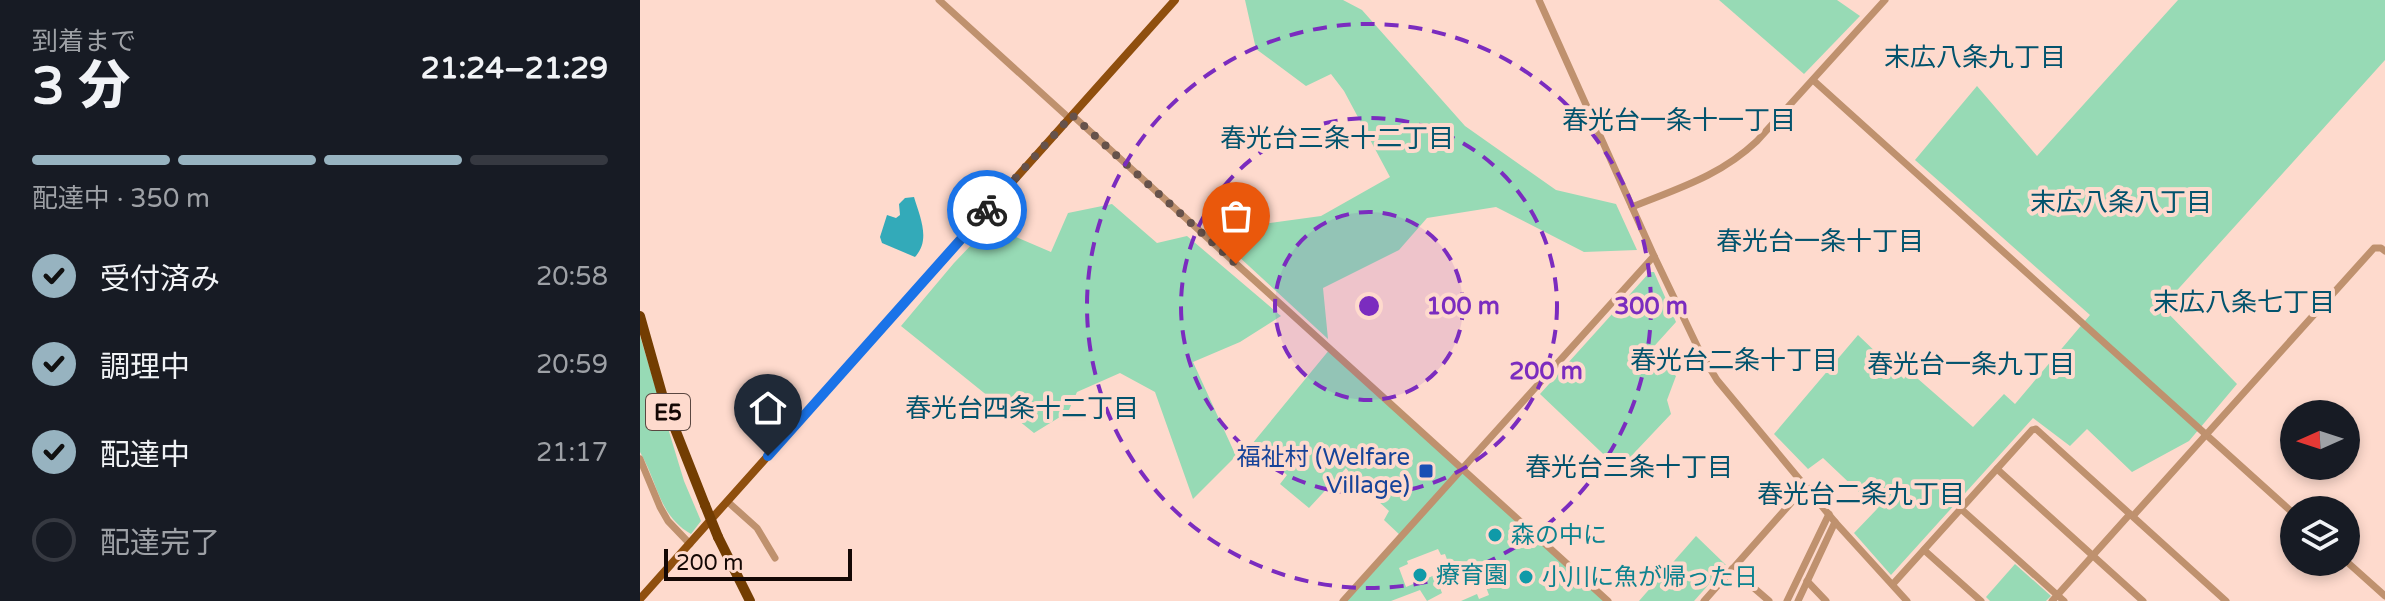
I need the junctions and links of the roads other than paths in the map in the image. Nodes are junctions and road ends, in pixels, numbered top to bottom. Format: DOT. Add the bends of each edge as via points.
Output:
graph roads {
  1 [pos="939,0"];
  2 [pos="1175,0"];
  3 [pos="1539,0"];
  4 [pos="1885,0"];
  5 [pos="1813,80"];
  6 [pos="1070,116"];
  7 [pos="1632,207"];
  8 [pos="2385,251"];
  9 [pos="1654,256"];
  10 [pos="640,316"];
  11 [pos="2206,435"];
  12 [pos="640,459"];
  13 [pos="1997,469"];
  14 [pos="1462,470"];
  15 [pos="1806,486"];
  16 [pos="2280,501"];
  17 [pos="728,502"];
  18 [pos="1961,509"];
  19 [pos="1829,514"];
  20 [pos="2132,515"];
  21 [pos="1835,522"];
  22 [pos="690,544"];
  23 [pos="1924,550"];
  24 [pos="2093,556"];
  25 [pos="775,558"];
  26 [pos="1732,569"];
  27 [pos="2360,574"];
  28 [pos="1807,581"];
  29 [pos="1893,584"];
  30 [pos="2385,596"];
  31 [pos="640,599"];
  32 [pos="2058,599"];
  33 [pos="750,601"];
  34 [pos="1343,601"];
  35 [pos="1608,601"];
  36 [pos="1704,601"];
  37 [pos="1769,601"];
  38 [pos="1787,601"];
  39 [pos="1798,601"];
  40 [pos="1826,601"];
  41 [pos="1907,601"];
  42 [pos="1981,601"];
  43 [pos="2143,601"];
  44 [pos="2226,601"];
  1 -- 6 [label="street"];
  2 -- 6 [label="main road"];
  3 -- 7 [label="street"];
  4 -- 5 [label="street"];
  5 -- 7 [label="street" via="1738,159"];
  5 -- 11 [label="street"];
  6 -- 14 [label="street"];
  6 -- 17 [label="main road"];
  7 -- 9 [label="street"];
  8 -- 11 [label="street" via="2374,248"];
  9 -- 14 [label="street"];
  9 -- 15 [label="street" via="1717,380"];
  10 -- 33 [label="highway, E5, bridge" via="664,401 718,537"];
  11 -- 16 [label="street"];
  11 -- 20 [label="street"];
  12 -- 22 [label="street" via="668,521"];
  13 -- 18 [label="street"];
  13 -- 20 [label="street" via="2036,429"];
  13 -- 24 [label="street"];
  14 -- 34 [label="street"];
  14 -- 35 [label="street"];
  15 -- 19 [label="street"];
  15 -- 26 [label="street"];
  17 -- 22 [label="main road"];
  17 -- 25 [label="street" via="757,528"];
  18 -- 23 [label="street"];
  18 -- 32 [label="street"];
  19 -- 21 [label="street"];
  19 -- 38 [label="street"];
  20 -- 24 [label="street"];
  20 -- 44 [label="street"];
  21 -- 28 [label="street"];
  21 -- 29 [label="street"];
  22 -- 31 [label="main road"];
  23 -- 29 [label="street"];
  23 -- 42 [label="street"];
  24 -- 32 [label="street"];
  24 -- 43 [label="street"];
  26 -- 36 [label="street"];
  26 -- 37 [label="street"];
  27 -- 30 [label="street"];
  28 -- 39 [label="street"];
  28 -- 40 [label="street"];
  29 -- 41 [label="street"];
}
